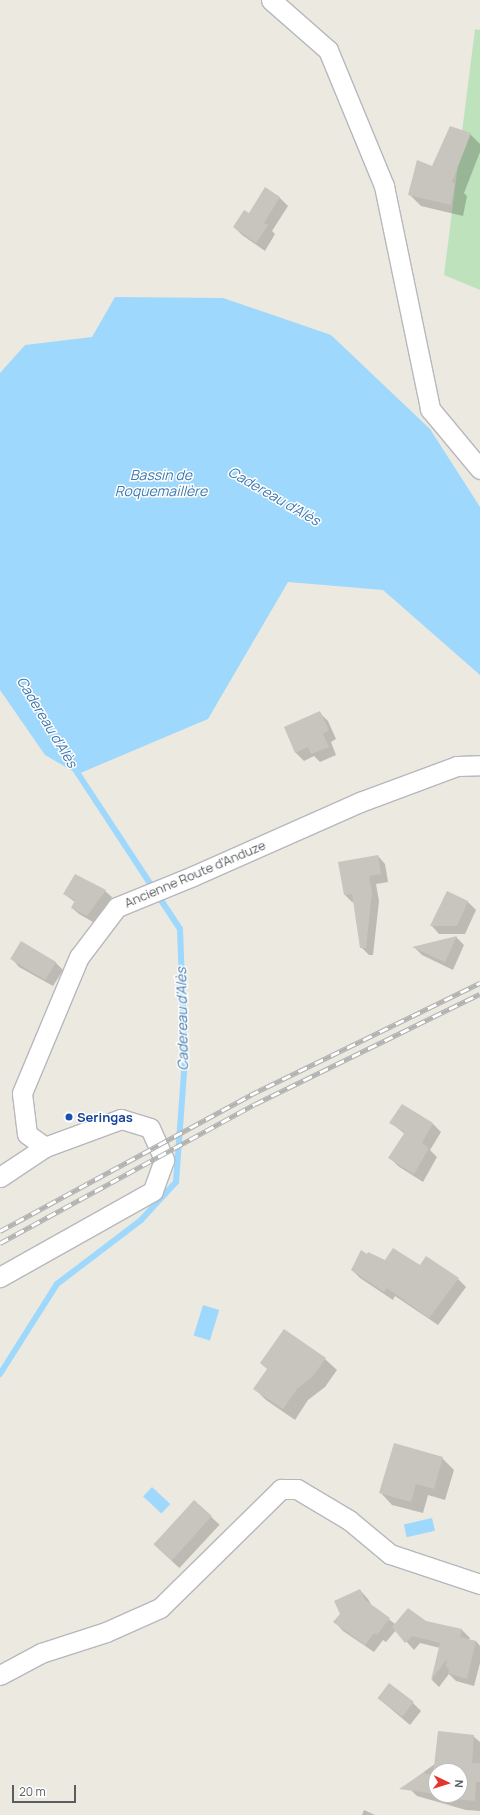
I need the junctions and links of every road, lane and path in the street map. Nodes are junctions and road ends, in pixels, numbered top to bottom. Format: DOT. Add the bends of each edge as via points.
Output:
graph roads {
  1 [pos="271,0"];
  2 [pos="480,469"];
  3 [pos="480,765"];
  4 [pos="45,1147"];
  5 [pos="0,1177"];
  6 [pos="0,1276"];
  7 [pos="480,1584"];
  8 [pos="0,1675"];
  1 -- 2 [label="street" via="328,50 384,186 430,409"];
  3 -- 4 [label="street, Ancienne Route d'Anduze" via="457,766 360,802 117,907 79,957 22,1093 27,1134"];
  4 -- 5 [label="street"];
  4 -- 6 [label="street" via="121,1119 150,1128 164,1160 153,1191"];
  7 -- 8 [label="street" via="390,1554 349,1520 297,1489 281,1489 160,1608 106,1632 41,1653"];
}
